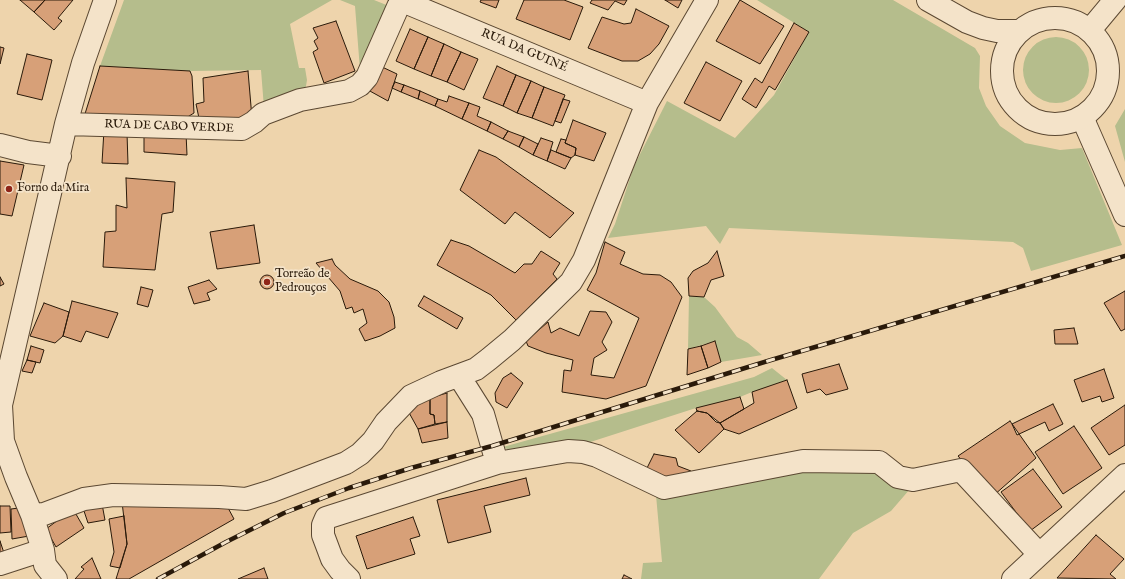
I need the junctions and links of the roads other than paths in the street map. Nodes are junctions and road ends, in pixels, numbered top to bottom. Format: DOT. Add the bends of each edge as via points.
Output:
graph roads {
  1 [pos="105,0"];
  2 [pos="400,0"];
  3 [pos="707,0"];
  4 [pos="928,0"];
  5 [pos="1115,0"];
  6 [pos="967,22"];
  7 [pos="1090,30"];
  8 [pos="1019,31"];
  9 [pos="1002,62"];
  10 [pos="647,103"];
  11 [pos="1082,117"];
  12 [pos="66,124"];
  13 [pos="0,145"];
  14 [pos="60,156"];
  15 [pos="1125,215"];
  16 [pos="459,376"];
  17 [pos="497,463"];
  18 [pos="1125,475"];
  19 [pos="32,514"];
  20 [pos="43,550"];
  21 [pos="1039,554"];
  22 [pos="0,564"];
  23 [pos="56,579"];
  24 [pos="349,579"];
  25 [pos="1013,579"];
  1 -- 12 [label="street" via="83,63"];
  2 -- 10 [label="street, RUA DA GUINÉ"];
  2 -- 12 [label="street, RUA DE CABO VERDE" via="367,77 360,85 349,91 300,100 263,114 242,129"];
  3 -- 10 [label="street"];
  4 -- 6 [label="street"];
  5 -- 7 [label="street"];
  6 -- 8 [label="street" via="997,31"];
  6 -- 9 [label="street"];
  7 -- 8 [label="street" via="1077,22 1062,18 1046,18 1032,22"];
  7 -- 11 [label="street" via="1101,43 1107,59 1109,76 1104,93 1095,107"];
  8 -- 9 [label="street" via="1008,45"];
  9 -- 11 [label="street" via="1002,79 1007,96 1018,109 1032,119 1048,124 1066,123"];
  10 -- 16 [label="street" via="584,260 572,282 512,340 476,369"];
  11 -- 15 [label="street"];
  12 -- 14 [label="street"];
  13 -- 14 [label="street"];
  14 -- 19 [label="street" via="1,405 3,441"];
  16 -- 17 [label="street" via="483,414"];
  16 -- 19 [label="street" via="411,396 386,422 373,441 346,463 272,491 246,499 113,495 84,499 44,514"];
  17 -- 21 [label="street" via="568,451 583,452 597,456 664,488 803,461 879,462 898,477 913,480 961,470"];
  17 -- 24 [label="street" via="326,518 323,535 332,559"];
  18 -- 21 [label="street"];
  19 -- 20 [label="street"];
  20 -- 22 [label="street"];
  20 -- 23 [label="street" via="45,565"];
  21 -- 25 [label="street"];
}
